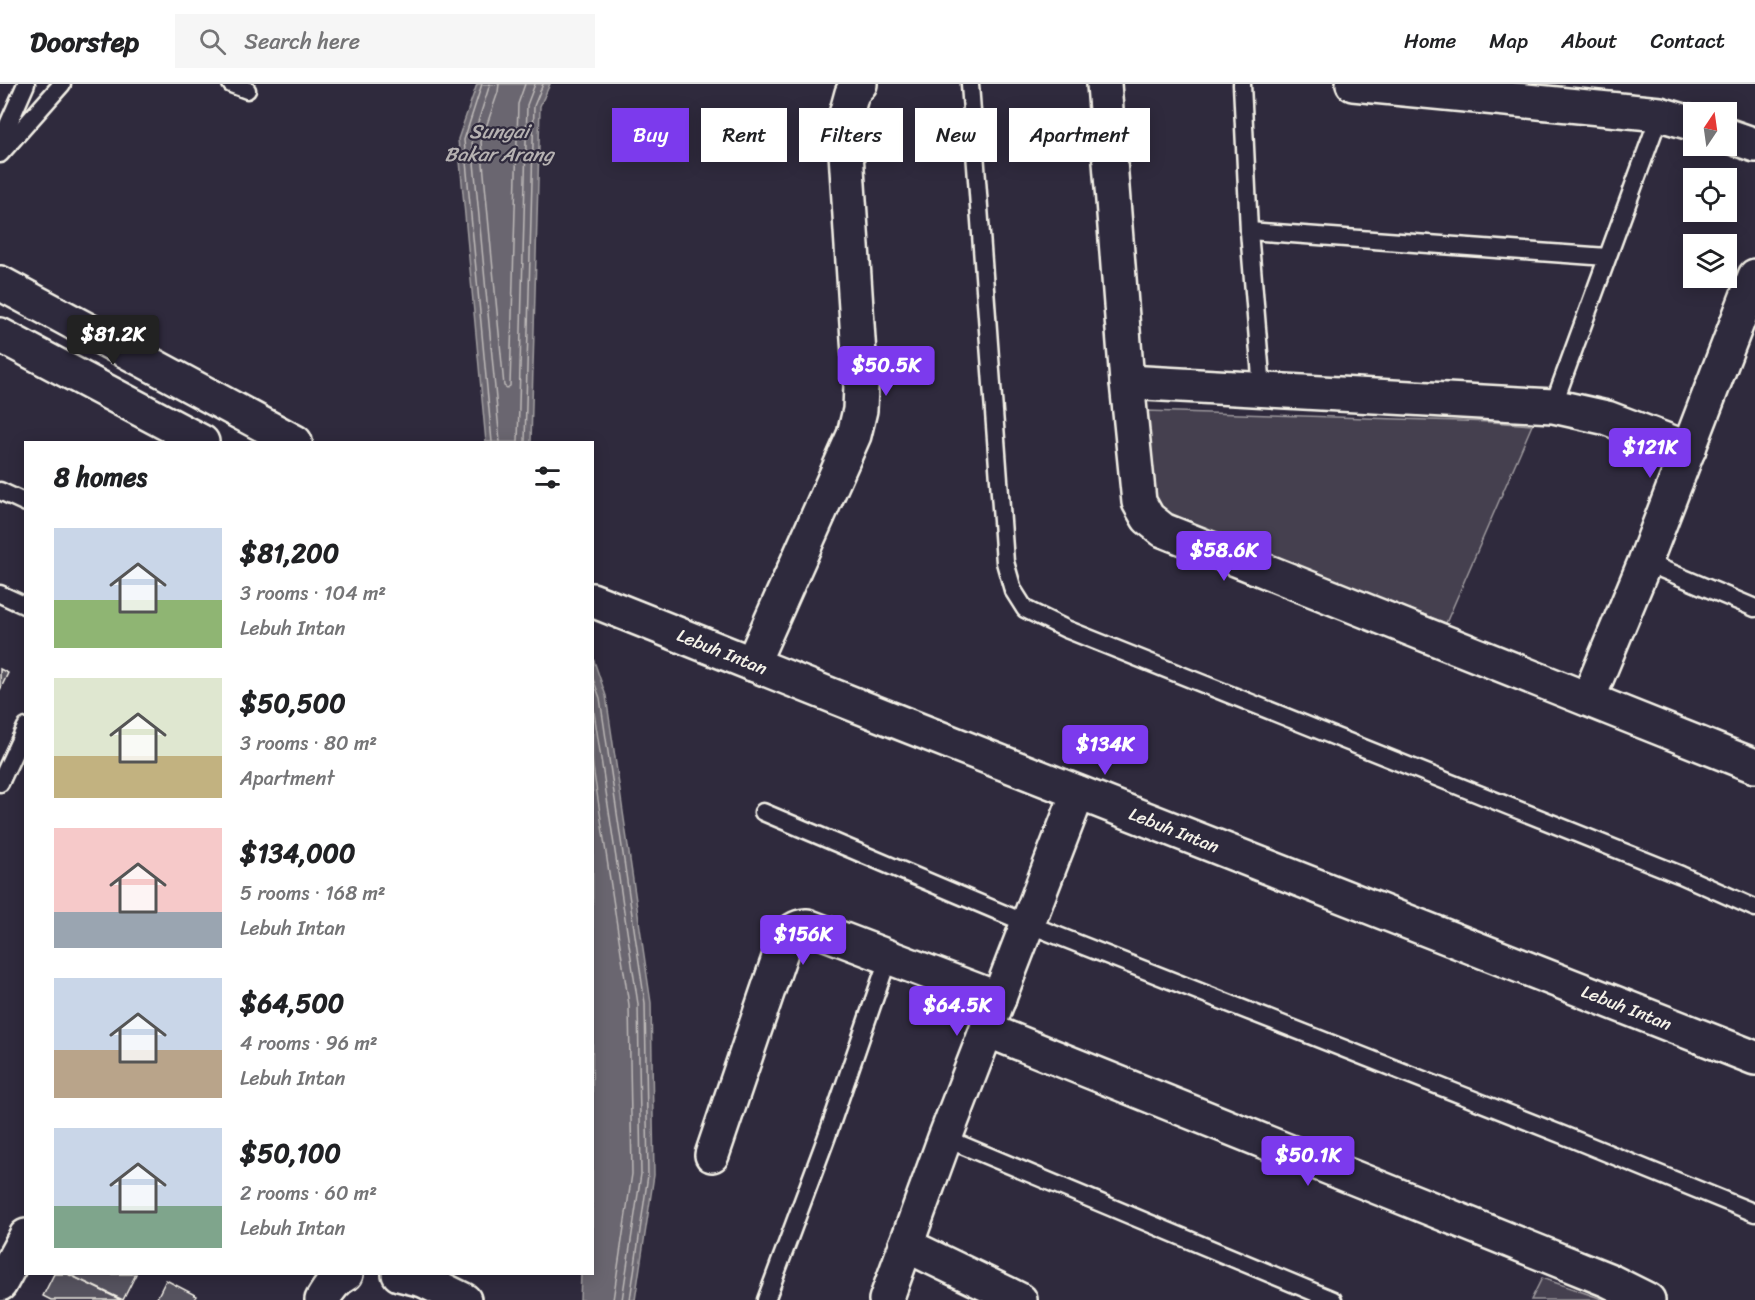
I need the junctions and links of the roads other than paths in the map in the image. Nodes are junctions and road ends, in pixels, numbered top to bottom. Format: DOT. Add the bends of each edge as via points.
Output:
graph roads {
  1 [pos="26,84"];
  2 [pos="62,84"];
  3 [pos="860,84"];
  4 [pos="970,84"];
  5 [pos="1104,84"];
  6 [pos="1242,84"];
  7 [pos="1353,84"];
  8 [pos="1660,114"];
  9 [pos="1683,121"];
  10 [pos="1737,139"];
  11 [pos="0,144"];
  12 [pos="1755,145"];
  13 [pos="0,154"];
  14 [pos="1249,231"];
  15 [pos="1606,257"];
  16 [pos="0,283"];
  17 [pos="1751,297"];
  18 [pos="0,335"];
  19 [pos="1127,382"];
  20 [pos="1262,388"];
  21 [pos="1553,406"];
  22 [pos="200,441"];
  23 [pos="293,441"];
  24 [pos="1689,449"];
  25 [pos="0,491"];
  26 [pos="24,502"];
  27 [pos="1645,562"];
  28 [pos="0,594"];
  29 [pos="594,601"];
  30 [pos="24,605"];
  31 [pos="1755,608"];
  32 [pos="752,664"];
  33 [pos="1588,699"];
  34 [pos="24,731"];
  35 [pos="1755,766"];
  36 [pos="0,783"];
  37 [pos="1078,793"];
  38 [pos="763,812"];
  39 [pos="1755,908"];
  40 [pos="1028,924"];
  41 [pos="889,956"];
  42 [pos="999,999"];
  43 [pos="987,1030"];
  44 [pos="1755,1058"];
  45 [pos="945,1138"];
  46 [pos="712,1155"];
  47 [pos="1755,1214"];
  48 [pos="24,1240"];
  49 [pos="906,1245"];
  50 [pos="343,1275"];
  51 [pos="403,1275"];
  52 [pos="0,1284"];
  53 [pos="322,1300"];
  54 [pos="464,1300"];
  55 [pos="766,1300"];
  56 [pos="886,1300"];
  57 [pos="1020,1300"];
  58 [pos="1333,1300"];
  59 [pos="1648,1300"];
  1 -- 11 [label="lane"];
  2 -- 13 [label="lane"];
  3 -- 32 [label="street" via="852,93 844,122 860,410 854,435"];
  4 -- 39 [label="lane" via="1005,562 1012,590 1025,609"];
  5 -- 19 [label="street"];
  6 -- 14 [label="lane"];
  7 -- 8 [label="street"];
  8 -- 9 [label="street"];
  8 -- 15 [label="lane"];
  10 -- 12 [label="street"];
  14 -- 15 [label="lane"];
  14 -- 20 [label="lane"];
  15 -- 21 [label="lane"];
  16 -- 23 [label="street"];
  17 -- 24 [label="street"];
  18 -- 22 [label="street"];
  19 -- 20 [label="street"];
  19 -- 33 [label="street" via="1139,502 1148,518 1163,530"];
  20 -- 21 [label="street"];
  21 -- 24 [label="street" via="1607,418"];
  24 -- 27 [label="street"];
  25 -- 26 [label="lane"];
  27 -- 31 [label="lane"];
  27 -- 33 [label="street"];
  28 -- 30 [label="lane"];
  29 -- 32 [label="street, Lebuh Intan"];
  32 -- 37 [label="street, Lebuh Intan"];
  33 -- 35 [label="street"];
  34 -- 36 [label="lane"];
  37 -- 40 [label="street"];
  37 -- 44 [label="street, Lebuh Intan"];
  38 -- 40 [label="lane"];
  40 -- 42 [label="street"];
  40 -- 47 [label="lane"];
  41 -- 42 [label="street"];
  41 -- 46 [label="street" via="807,926 791,931"];
  41 -- 55 [label="lane"];
  42 -- 43 [label="street"];
  43 -- 45 [label="street"];
  43 -- 59 [label="street" via="1608,1280"];
  45 -- 49 [label="street"];
  45 -- 58 [label="lane"];
  48 -- 52 [label="street"];
  49 -- 56 [label="street"];
  49 -- 57 [label="street"];
  50 -- 53 [label="street"];
  51 -- 54 [label="street"];
}
